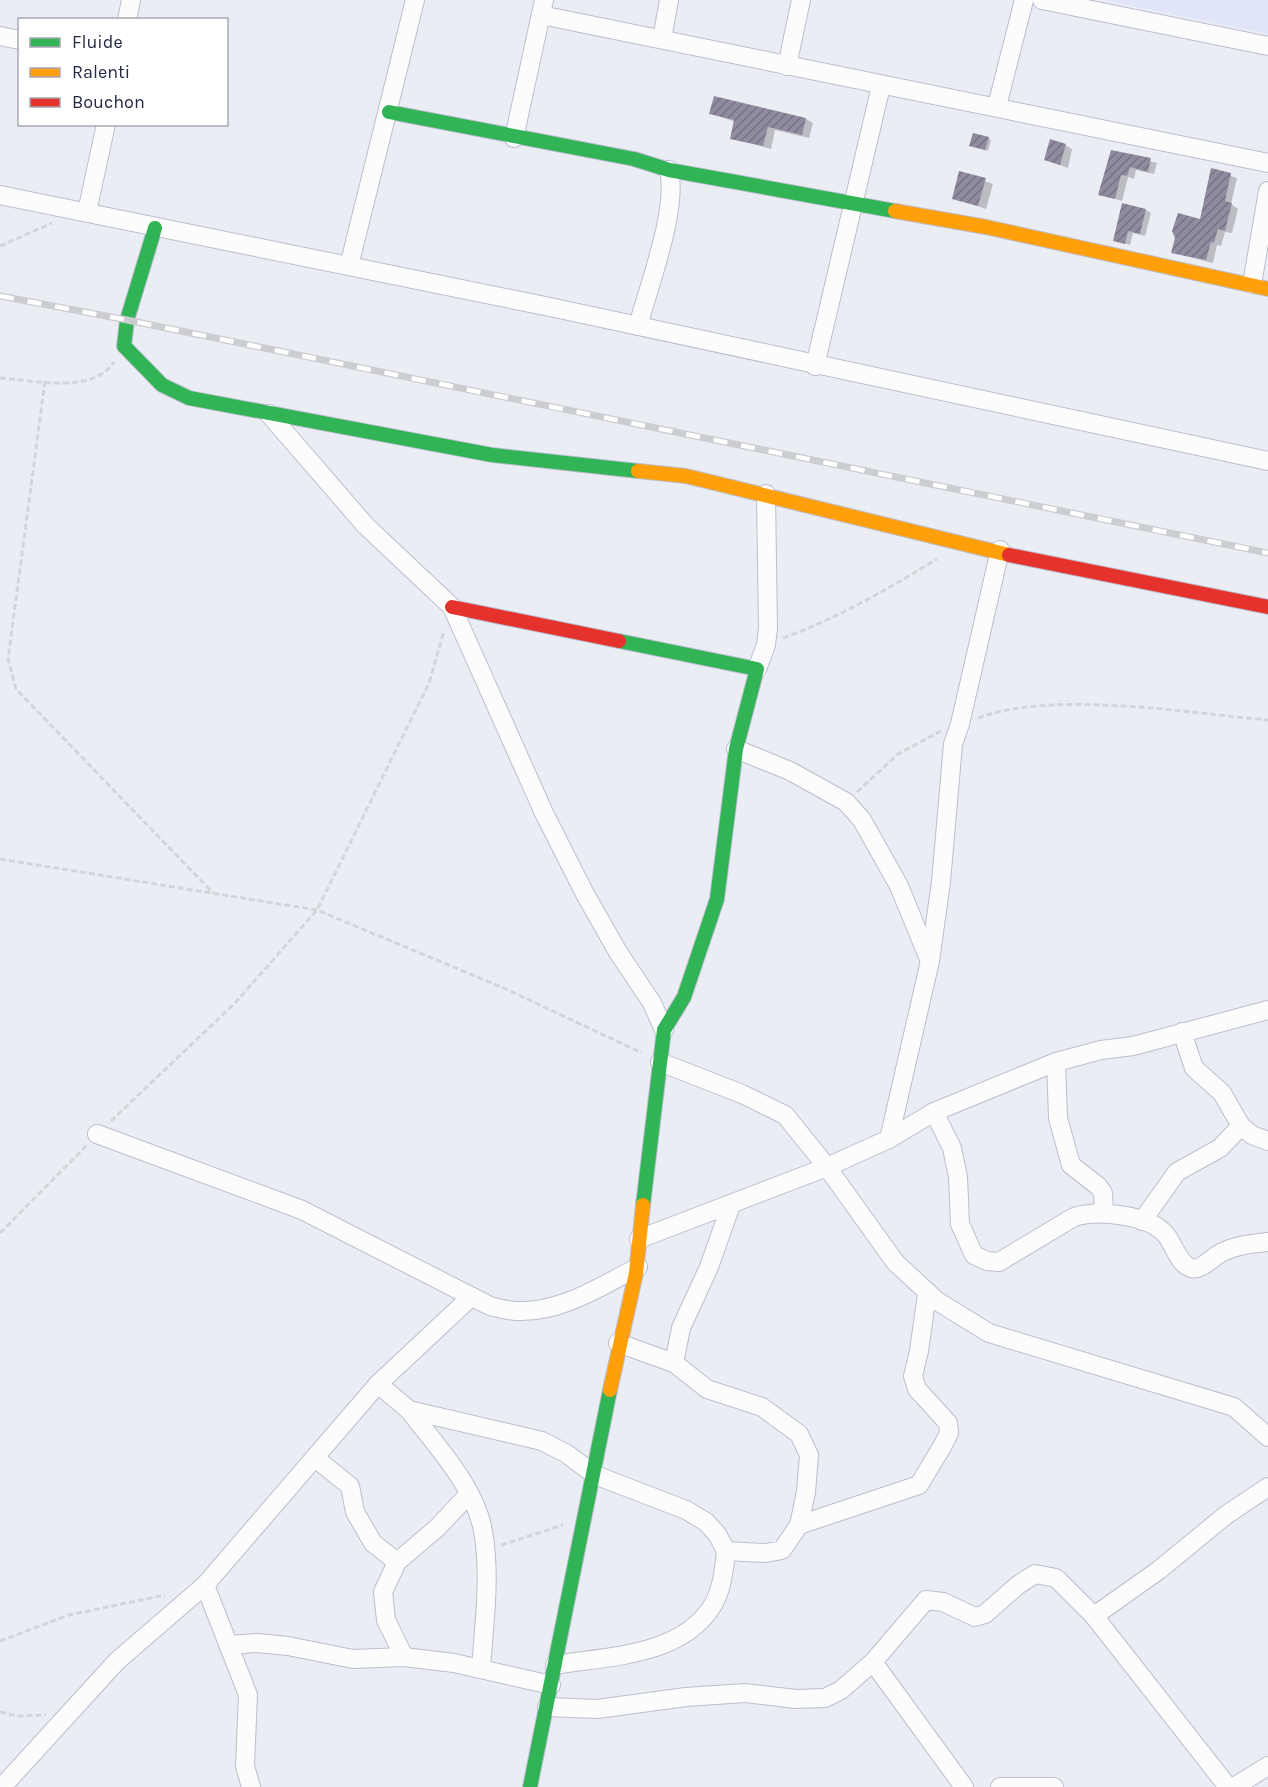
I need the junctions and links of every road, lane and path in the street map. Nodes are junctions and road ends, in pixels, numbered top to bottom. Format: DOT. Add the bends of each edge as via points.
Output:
graph roads {
  1 [pos="131,0"];
  2 [pos="415,0"];
  3 [pos="669,0"];
  4 [pos="801,0"];
  5 [pos="1024,0"];
  6 [pos="1042,0"];
  7 [pos="542,7"];
  8 [pos="127,18"];
  9 [pos="0,36"];
  10 [pos="662,39"];
  11 [pos="18,40"];
  12 [pos="1268,46"];
  13 [pos="787,66"];
  14 [pos="881,86"];
  15 [pos="997,106"];
  16 [pos="389,112"];
  17 [pos="105,126"];
  18 [pos="514,138"];
  19 [pos="1268,163"];
  20 [pos="669,170"];
  21 [pos="1268,190"];
  22 [pos="0,195"];
  23 [pos="852,202"];
  24 [pos="83,211"];
  25 [pos="155,228"];
  26 [pos="0,246"];
  27 [pos="348,267"];
  28 [pos="1260,287"];
  29 [pos="638,326"];
  30 [pos="124,346"];
  31 [pos="815,366"];
  32 [pos="0,378"];
  33 [pos="45,381"];
  34 [pos="269,414"];
  35 [pos="1268,461"];
  36 [pos="766,494"];
  37 [pos="962,545"];
  38 [pos="1000,550"];
  39 [pos="452,607"];
  40 [pos="1268,607"];
  41 [pos="766,645"];
  42 [pos="757,669"];
  43 [pos="1268,720"];
  44 [pos="960,724"];
  45 [pos="736,749"];
  46 [pos="846,802"];
  47 [pos="0,859"];
  48 [pos="214,894"];
  49 [pos="317,910"];
  50 [pos="930,961"];
  51 [pos="1268,1010"];
  52 [pos="664,1030"];
  53 [pos="1182,1032"];
  54 [pos="660,1062"];
  55 [pos="1056,1062"];
  56 [pos="934,1112"];
  57 [pos="1241,1126"];
  58 [pos="97,1134"];
  59 [pos="889,1139"];
  60 [pos="1268,1141"];
  61 [pos="827,1167"];
  62 [pos="730,1205"];
  63 [pos="1104,1213"];
  64 [pos="1142,1221"];
  65 [pos="0,1233"];
  66 [pos="639,1239"];
  67 [pos="1268,1242"];
  68 [pos="638,1267"];
  69 [pos="927,1294"];
  70 [pos="471,1297"];
  71 [pos="618,1343"];
  72 [pos="674,1363"];
  73 [pos="378,1384"];
  74 [pos="409,1410"];
  75 [pos="1268,1437"];
  76 [pos="315,1458"];
  77 [pos="595,1475"];
  78 [pos="1268,1487"];
  79 [pos="469,1494"];
  80 [pos="587,1514"];
  81 [pos="799,1525"];
  82 [pos="484,1545"];
  83 [pos="726,1551"];
  84 [pos="397,1562"];
  85 [pos="205,1585"];
  86 [pos="167,1595"];
  87 [pos="1094,1616"];
  88 [pos="0,1641"];
  89 [pos="228,1645"];
  90 [pos="404,1658"];
  91 [pos="873,1662"];
  92 [pos="555,1665"];
  93 [pos="481,1669"];
  94 [pos="551,1685"];
  95 [pos="547,1707"];
  96 [pos="0,1712"];
  97 [pos="71,1714"];
  98 [pos="1268,1766"];
  99 [pos="2,1787"];
  100 [pos="251,1787"];
  101 [pos="530,1787"];
  102 [pos="964,1787"];
  103 [pos="1000,1787"];
  104 [pos="1054,1787"];
  105 [pos="1228,1787"];
  106 [pos="1234,1787"];
  1 -- 8 [label="street"];
  2 -- 16 [label="street"];
  3 -- 10 [label="street"];
  4 -- 13 [label="street"];
  5 -- 15 [label="street"];
  6 -- 12 [label="street"];
  7 -- 10 [label="street"];
  7 -- 18 [label="street"];
  9 -- 11 [label="street"];
  10 -- 13 [label="street"];
  13 -- 14 [label="street"];
  14 -- 15 [label="street"];
  14 -- 23 [label="street"];
  15 -- 19 [label="street"];
  16 -- 18 [label="street"];
  16 -- 27 [label="street"];
  17 -- 24 [label="street"];
  18 -- 20 [label="street" via="634,159"];
  20 -- 23 [label="street"];
  20 -- 29 [label="street" via="672,184 668,214"];
  21 -- 28 [label="street"];
  22 -- 24 [label="street"];
  23 -- 28 [label="street"];
  23 -- 31 [label="street"];
  24 -- 25 [label="street"];
  24 -- 26 [label="path"];
  25 -- 27 [label="street"];
  25 -- 30 [label="street" via="127,320"];
  27 -- 29 [label="street"];
  29 -- 31 [label="street"];
  30 -- 33 [label="path" via="112,366 95,379"];
  30 -- 34 [label="street" via="162,385 189,398"];
  31 -- 35 [label="street"];
  32 -- 33 [label="path"];
  33 -- 48 [label="path" via="8,659 16,689"];
  34 -- 36 [label="street" via="492,455 686,476"];
  34 -- 39 [label="street" via="366,526"];
  36 -- 37 [label="street"];
  36 -- 41 [label="street"];
  37 -- 38 [label="street"];
  37 -- 41 [label="path" via="880,594 813,628"];
  38 -- 40 [label="street"];
  38 -- 44 [label="street"];
  39 -- 42 [label="street"];
  39 -- 49 [label="path" via="429,683"];
  39 -- 52 [label="street" via="544,813 585,894 652,1003"];
  41 -- 42 [label="street"];
  42 -- 45 [label="street"];
  43 -- 44 [label="path" via="1121,706 1041,706 997,711"];
  44 -- 46 [label="path" via="898,754"];
  44 -- 50 [label="street" via="950,765"];
  45 -- 46 [label="street" via="790,771"];
  45 -- 52 [label="street" via="717,899 684,997"];
  46 -- 50 [label="street" via="862,820 899,886"];
  47 -- 48 [label="path"];
  48 -- 49 [label="path"];
  49 -- 54 [label="path" via="506,989"];
  49 -- 58 [label="path" via="235,1002"];
  50 -- 59 [label="street"];
  51 -- 53 [label="street"];
  52 -- 54 [label="street"];
  53 -- 55 [label="street"];
  53 -- 57 [label="street" via="1194,1068 1222,1093"];
  54 -- 61 [label="street" via="785,1115"];
  54 -- 66 [label="street"];
  55 -- 56 [label="street"];
  55 -- 63 [label="street" via="1058,1118 1071,1165 1103,1193"];
  56 -- 59 [label="street"];
  56 -- 63 [label="street" via="952,1148 960,1224 974,1255 987,1262 999,1262 1074,1217"];
  57 -- 60 [label="street"];
  57 -- 64 [label="street" via="1220,1148 1177,1172"];
  58 -- 65 [label="path"];
  58 -- 70 [label="street" via="302,1210"];
  59 -- 61 [label="street"];
  61 -- 62 [label="street"];
  61 -- 69 [label="street" via="895,1262"];
  62 -- 66 [label="street"];
  62 -- 72 [label="street" via="709,1267 681,1328"];
  63 -- 64 [label="street"];
  64 -- 67 [label="street" via="1165,1233 1190,1268 1198,1268 1230,1247"];
  66 -- 68 [label="street"];
  68 -- 70 [label="street" via="549,1307 517,1311 490,1306"];
  68 -- 71 [label="street"];
  69 -- 75 [label="street" via="989,1333 1234,1407"];
  69 -- 81 [label="street" via="913,1376 917,1389 948,1423 949,1433 943,1445 919,1485"];
  70 -- 73 [label="street"];
  71 -- 72 [label="street"];
  71 -- 77 [label="street"];
  72 -- 81 [label="street" via="707,1389 762,1407 799,1434 808,1455"];
  73 -- 74 [label="street"];
  73 -- 76 [label="street"];
  74 -- 77 [label="street" via="542,1441"];
  74 -- 79 [label="street"];
  76 -- 84 [label="street" via="350,1485 355,1512 373,1543"];
  76 -- 85 [label="street"];
  77 -- 80 [label="street"];
  77 -- 83 [label="street" via="686,1510 706,1522"];
  78 -- 87 [label="street"];
  79 -- 82 [label="street" via="481,1523"];
  79 -- 84 [label="street"];
  80 -- 82 [label="path" via="518,1540 498,1546"];
  80 -- 92 [label="street"];
  81 -- 83 [label="street" via="782,1550"];
  82 -- 93 [label="street"];
  83 -- 92 [label="street" via="723,1578 712,1608 688,1631 661,1646"];
  84 -- 90 [label="street" via="383,1592 382,1604"];
  85 -- 89 [label="street"];
  85 -- 97 [label="street" via="117,1661"];
  86 -- 88 [label="path" via="69,1615"];
  87 -- 91 [label="street" via="1056,1578 1035,1574 985,1614 975,1617 943,1602 926,1600"];
  87 -- 105 [label="street"];
  89 -- 90 [label="street" via="288,1646 353,1659"];
  89 -- 100 [label="street" via="248,1695 245,1766"];
  90 -- 93 [label="street"];
  91 -- 95 [label="street" via="841,1690 825,1698 734,1694 606,1708"];
  91 -- 102 [label="street"];
  92 -- 94 [label="street"];
  93 -- 94 [label="street"];
  94 -- 95 [label="street"];
  95 -- 101 [label="street"];
  96 -- 97 [label="path" via="17,1716"];
  97 -- 99 [label="street"];
  98 -- 106 [label="street"];
  103 -- 104 [label="street"];
}
